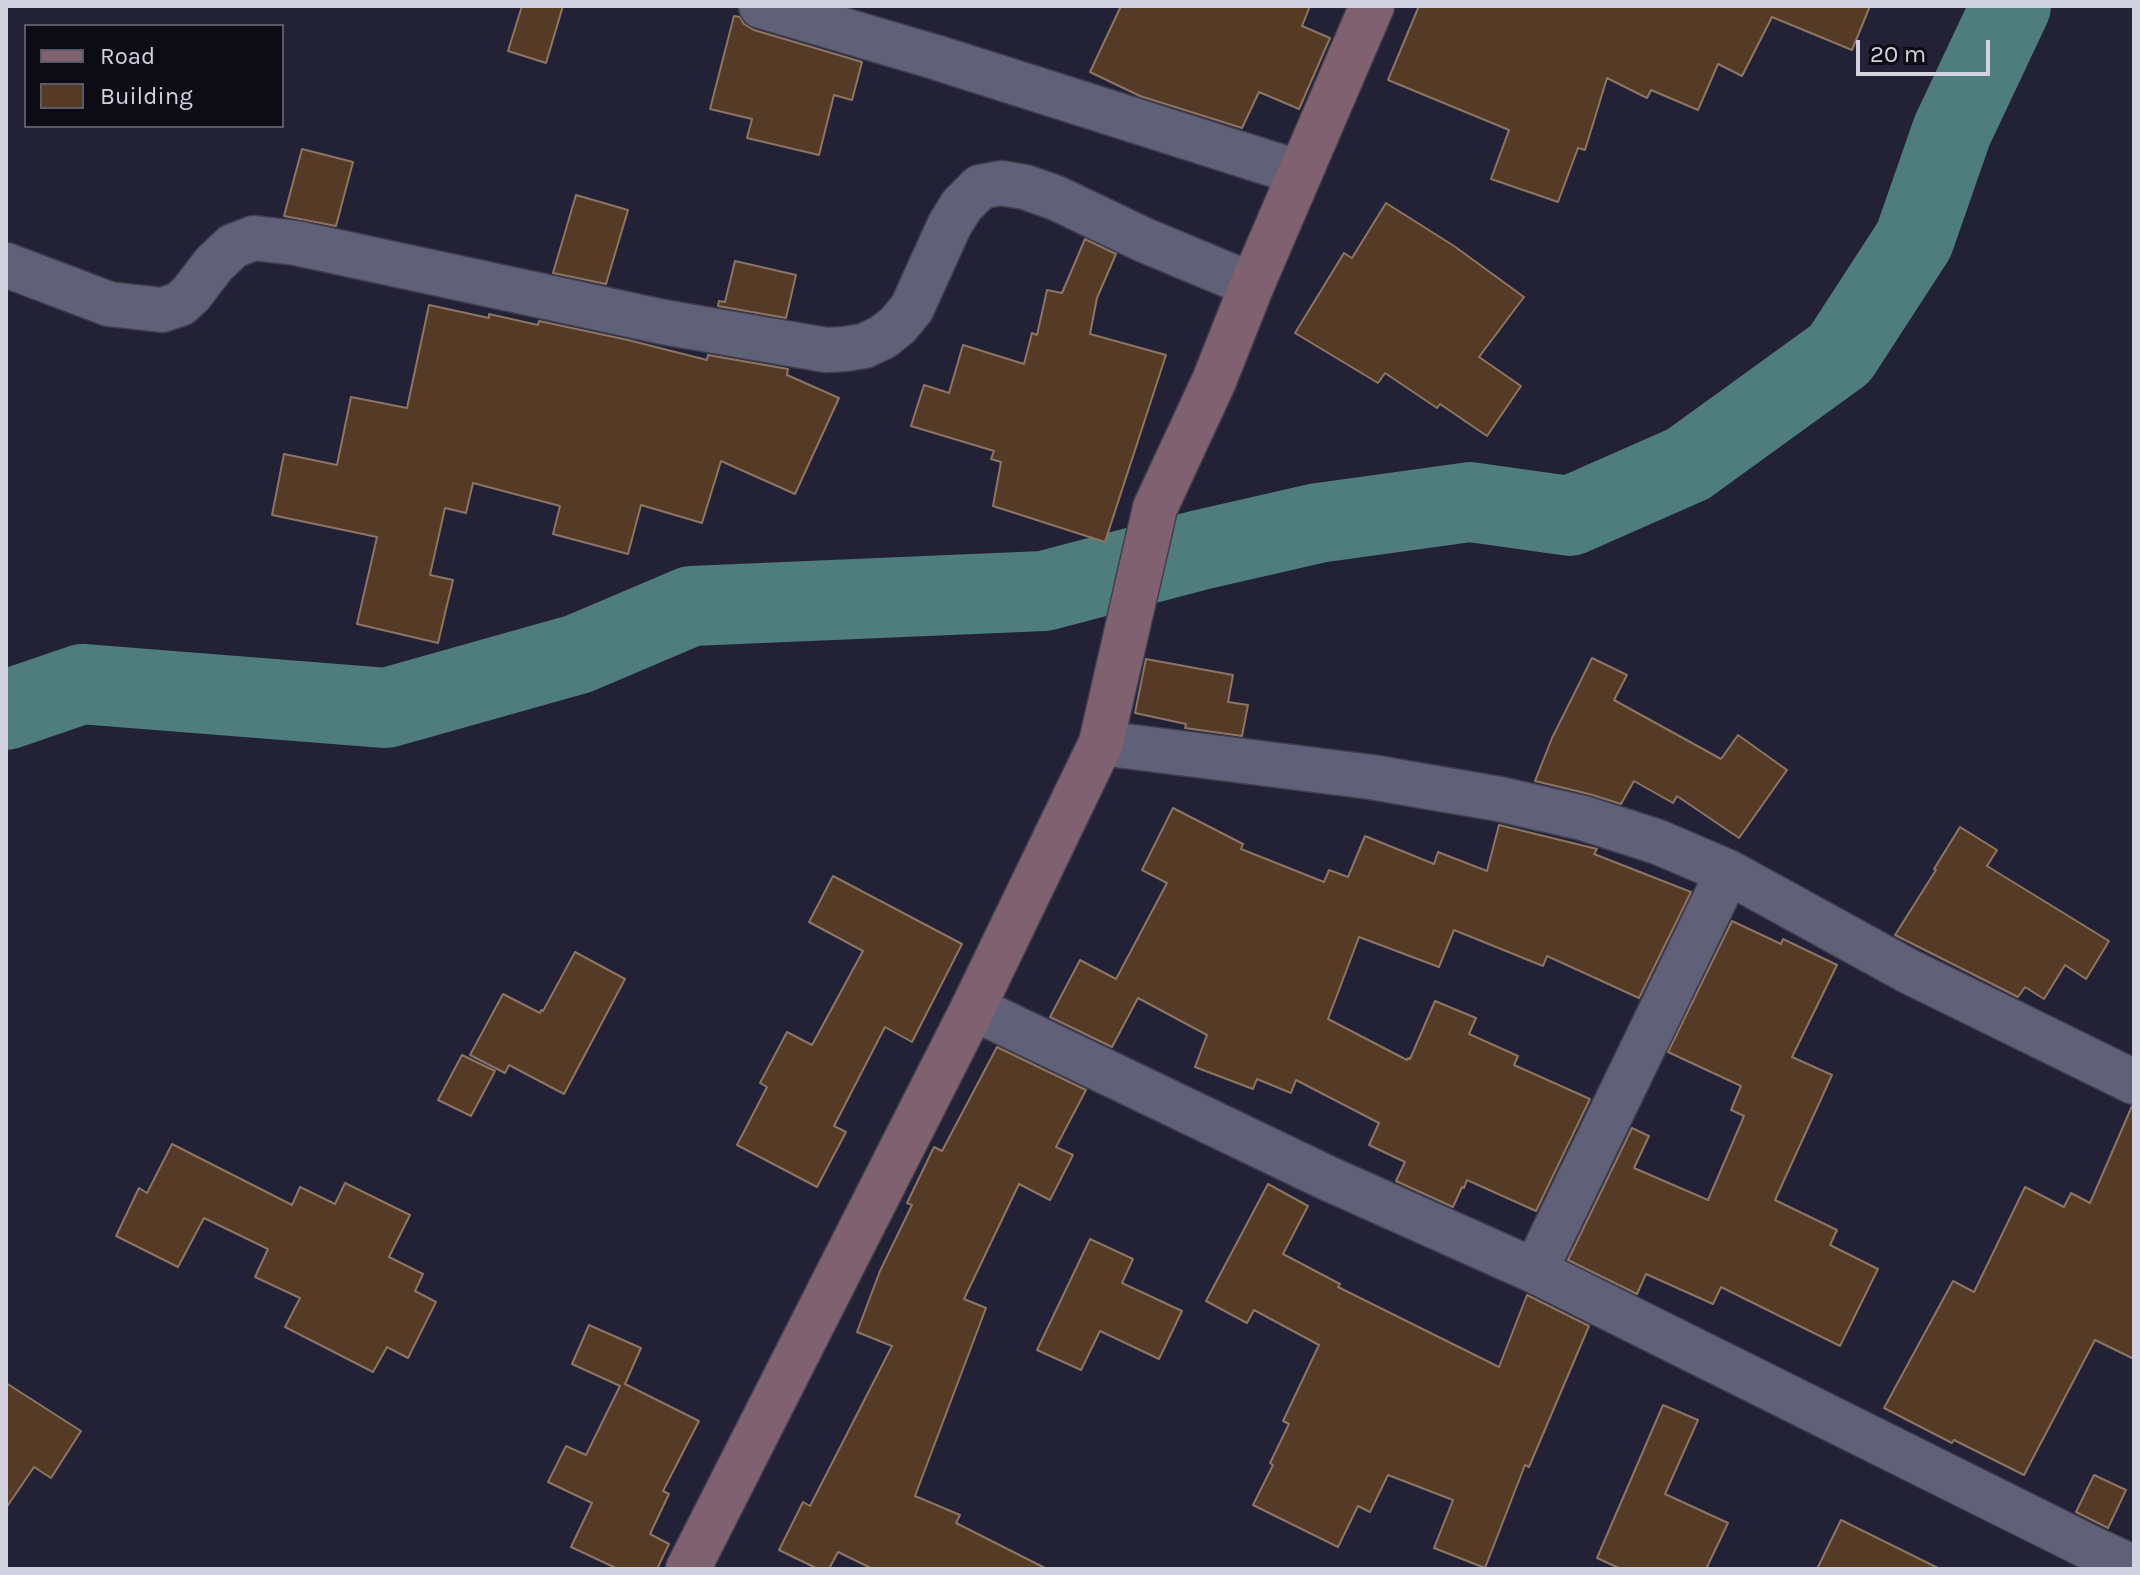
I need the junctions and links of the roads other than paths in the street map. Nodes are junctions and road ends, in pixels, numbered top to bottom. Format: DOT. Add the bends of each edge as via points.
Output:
graph roads {
  1 [pos="761,6"];
  2 [pos="1372,6"];
  3 [pos="1300,173"];
  4 [pos="6,265"];
  5 [pos="1252,285"];
  6 [pos="1101,743"];
  7 [pos="1728,872"];
  8 [pos="973,1008"];
  9 [pos="2134,1082"];
  10 [pos="1535,1271"];
  11 [pos="2086,1559"];
  12 [pos="2134,1568"];
  13 [pos="688,1569"];
  1 -- 3 [label="street"];
  2 -- 3 [label="street"];
  3 -- 5 [label="street"];
  4 -- 5 [label="street" via="109,304 162,310 180,304 233,246 254,238 663,322 845,349 864,346 898,325 912,308 962,205 980,187 1001,183 1056,198"];
  5 -- 6 [label="street" via="1155,508"];
  6 -- 7 [label="street" via="1499,799 1583,818"];
  6 -- 8 [label="street"];
  7 -- 9 [label="street" via="1910,972"];
  7 -- 10 [label="street"];
  8 -- 10 [label="street"];
  8 -- 13 [label="street"];
  10 -- 11 [label="street"];
  11 -- 12 [label="street"];
}
